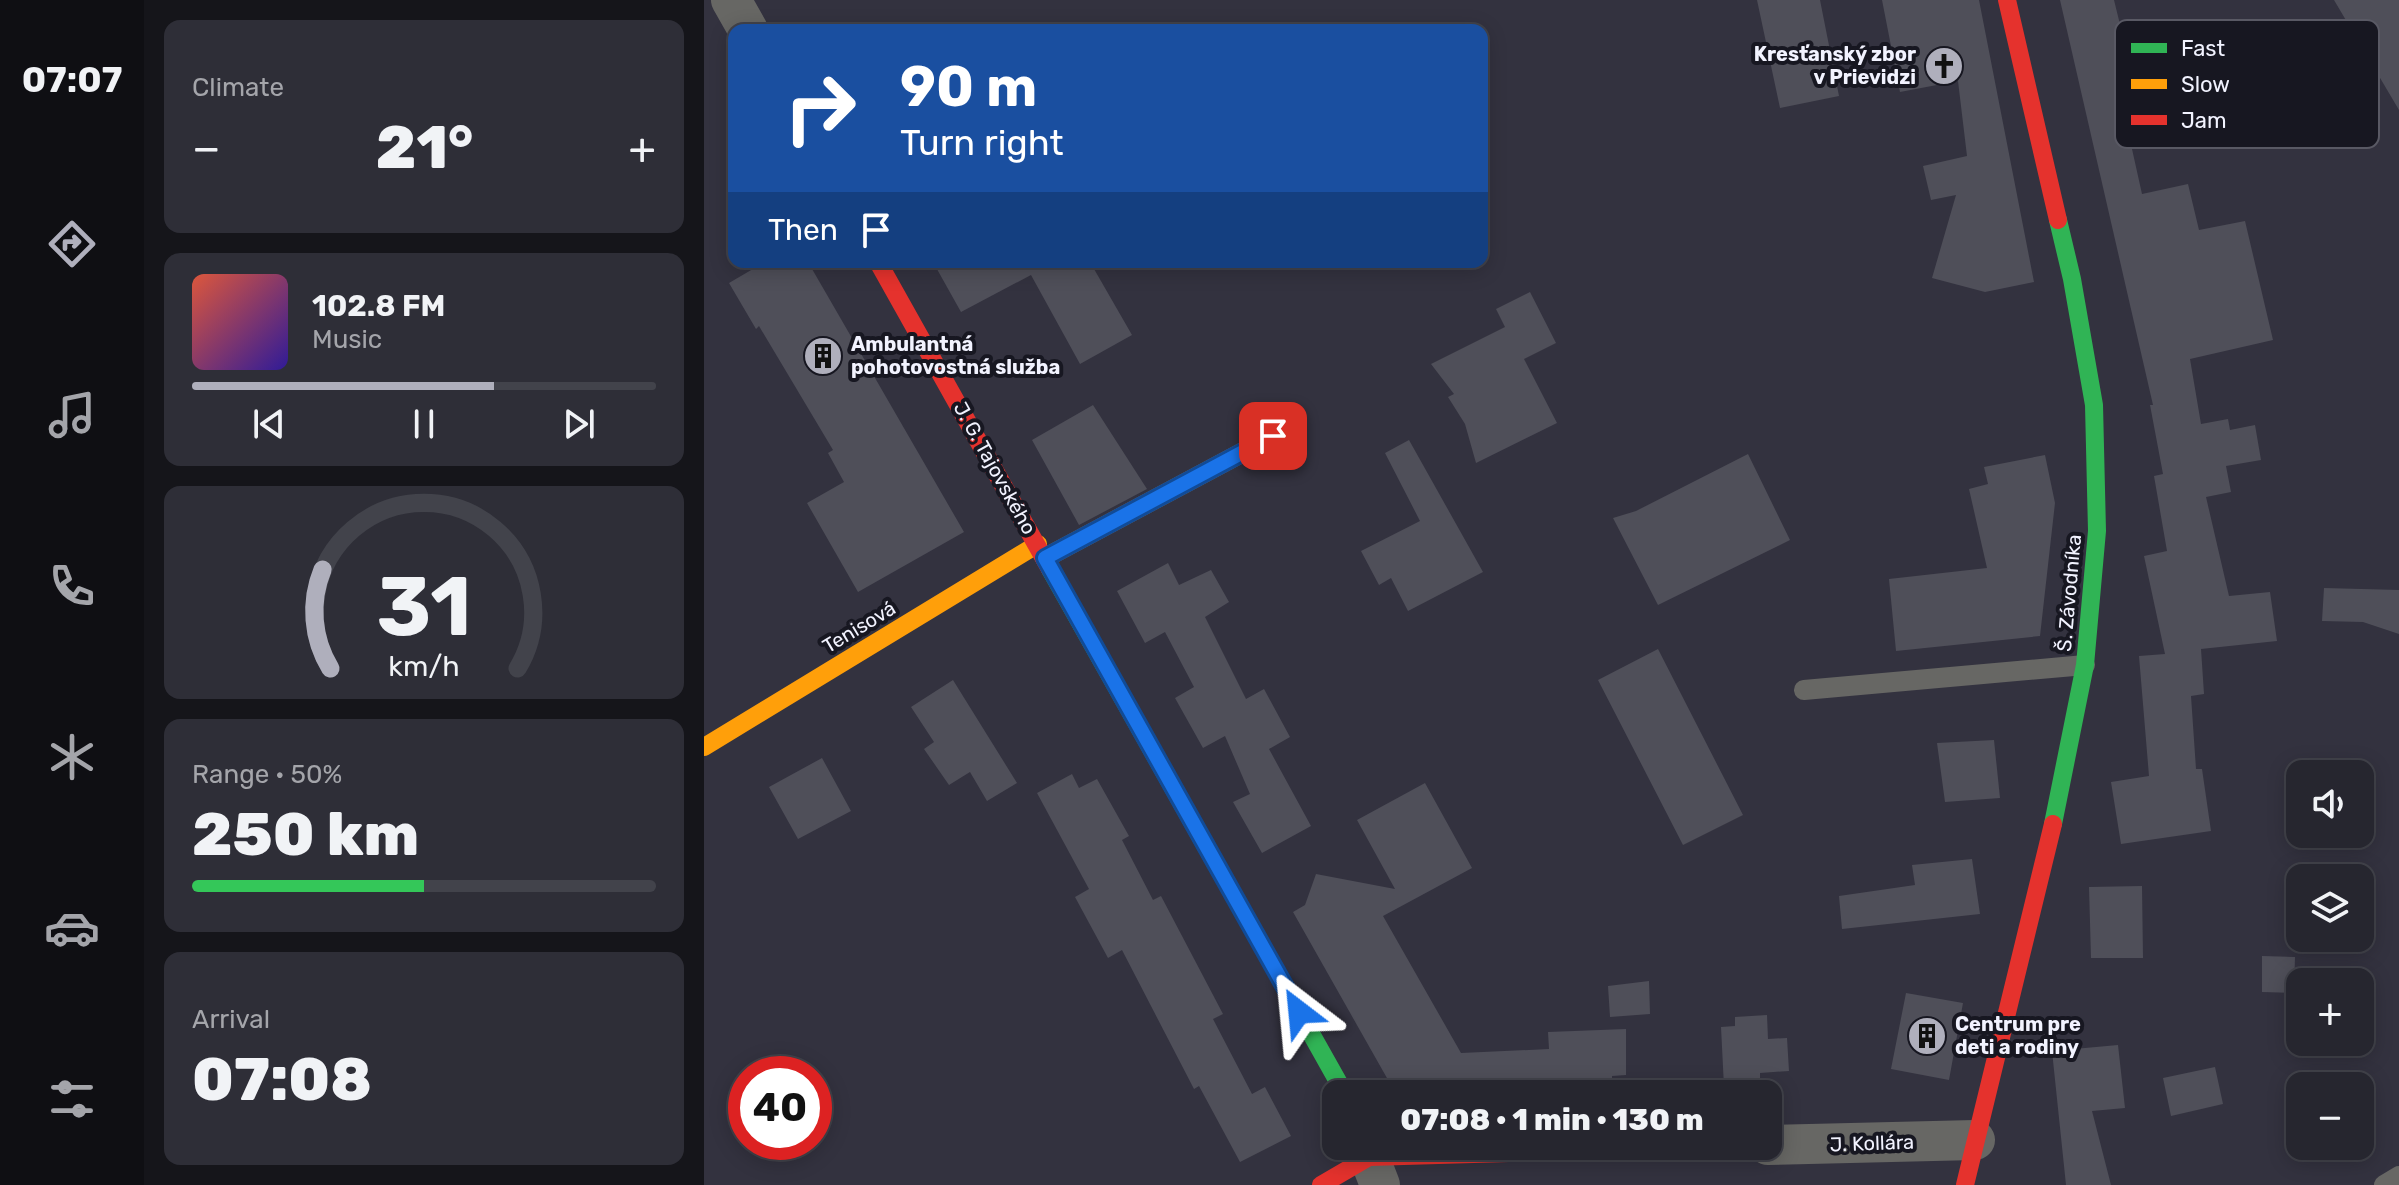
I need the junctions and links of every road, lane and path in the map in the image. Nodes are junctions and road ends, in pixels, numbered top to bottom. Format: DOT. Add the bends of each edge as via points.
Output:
graph roads {
  1 [pos="731,0"];
  2 [pos="2007,0"];
  3 [pos="745,24"];
  4 [pos="881,268"];
  5 [pos="1273,436"];
  6 [pos="1041,551"];
  7 [pos="2085,665"];
  8 [pos="1804,690"];
  9 [pos="704,747"];
  10 [pos="1337,1080"];
  11 [pos="1975,1140"];
  12 [pos="1782,1145"];
  13 [pos="1437,1160"];
  14 [pos="1371,1163"];
  15 [pos="2399,1176"];
  16 [pos="1321,1185"];
  17 [pos="1965,1185"];
  18 [pos="2384,1185"];
  1 -- 3 [label="street"];
  2 -- 7 [label="street, Š. Závodníka" via="2072,279 2094,405 2097,531"];
  4 -- 6 [label="street, J. G. Tajovského"];
  5 -- 6 [label="lane"];
  6 -- 9 [label="street, Tenisová"];
  6 -- 10 [label="street, J. G. Tajovského"];
  7 -- 8 [label="lane"];
  7 -- 11 [label="street, Š. Závodníka" via="2058,804"];
  11 -- 12 [label="street, J. Kollára"];
  11 -- 17 [label="street, Š. Závodníka"];
  13 -- 14 [label="street"];
  14 -- 16 [label="street"];
  15 -- 18 [label="lane"];
}
